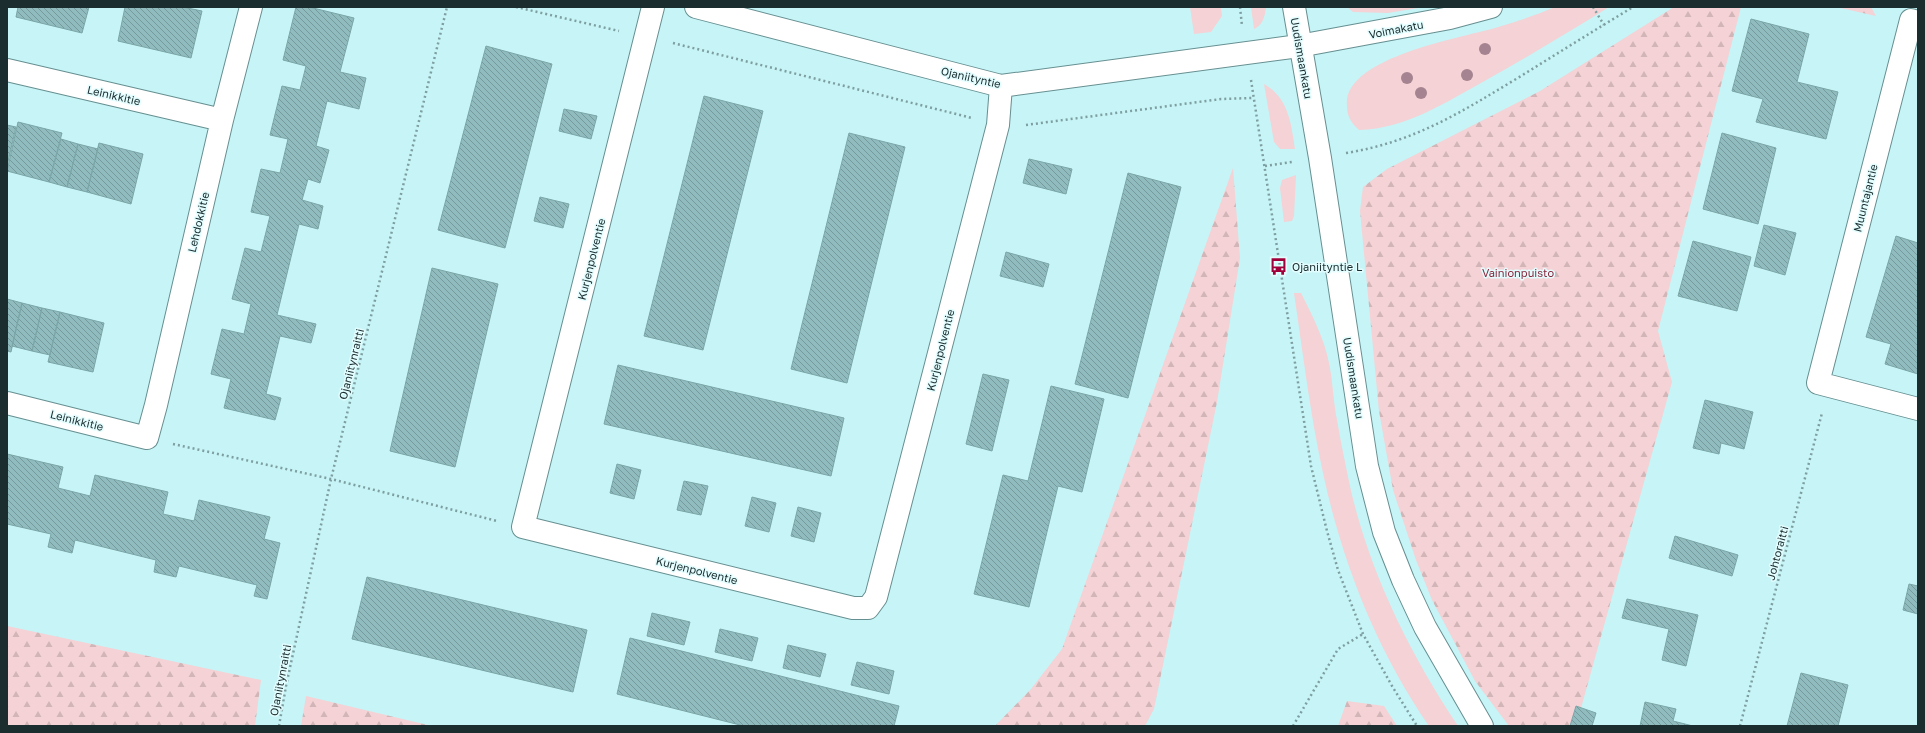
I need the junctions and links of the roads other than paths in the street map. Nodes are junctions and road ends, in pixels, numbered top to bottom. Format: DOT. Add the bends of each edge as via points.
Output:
graph roads {
  1 [pos="251,7"];
  2 [pos="653,7"];
  3 [pos="696,7"];
  4 [pos="1294,7"];
  5 [pos="1491,7"];
  6 [pos="1918,22"];
  7 [pos="1299,46"];
  8 [pos="7,70"];
  9 [pos="1001,86"];
  10 [pos="222,120"];
  11 [pos="7,403"];
  12 [pos="1918,409"];
  13 [pos="147,438"];
  14 [pos="1482,726"];
  1 -- 10 [label="street, Lehdokkitie"];
  2 -- 9 [label="street, Kurjenpolventie" via="523,527 853,608 868,608 876,597 998,125"];
  3 -- 9 [label="street, Ojaniityntie"];
  4 -- 7 [label="street, Uudismaankatu"];
  5 -- 7 [label="street, Voimakatu" via="1450,18"];
  6 -- 12 [label="street, Muuntajantie" via="1911,20 1818,383"];
  7 -- 9 [label="street, Ojaniityntie"];
  7 -- 14 [label="street, Uudismaankatu" via="1320,158 1367,466 1384,532 1425,627"];
  8 -- 10 [label="street, Leinikkitie"];
  10 -- 13 [label="street, Lehdokkitie"];
  11 -- 13 [label="street, Leinikkitie"];
}
